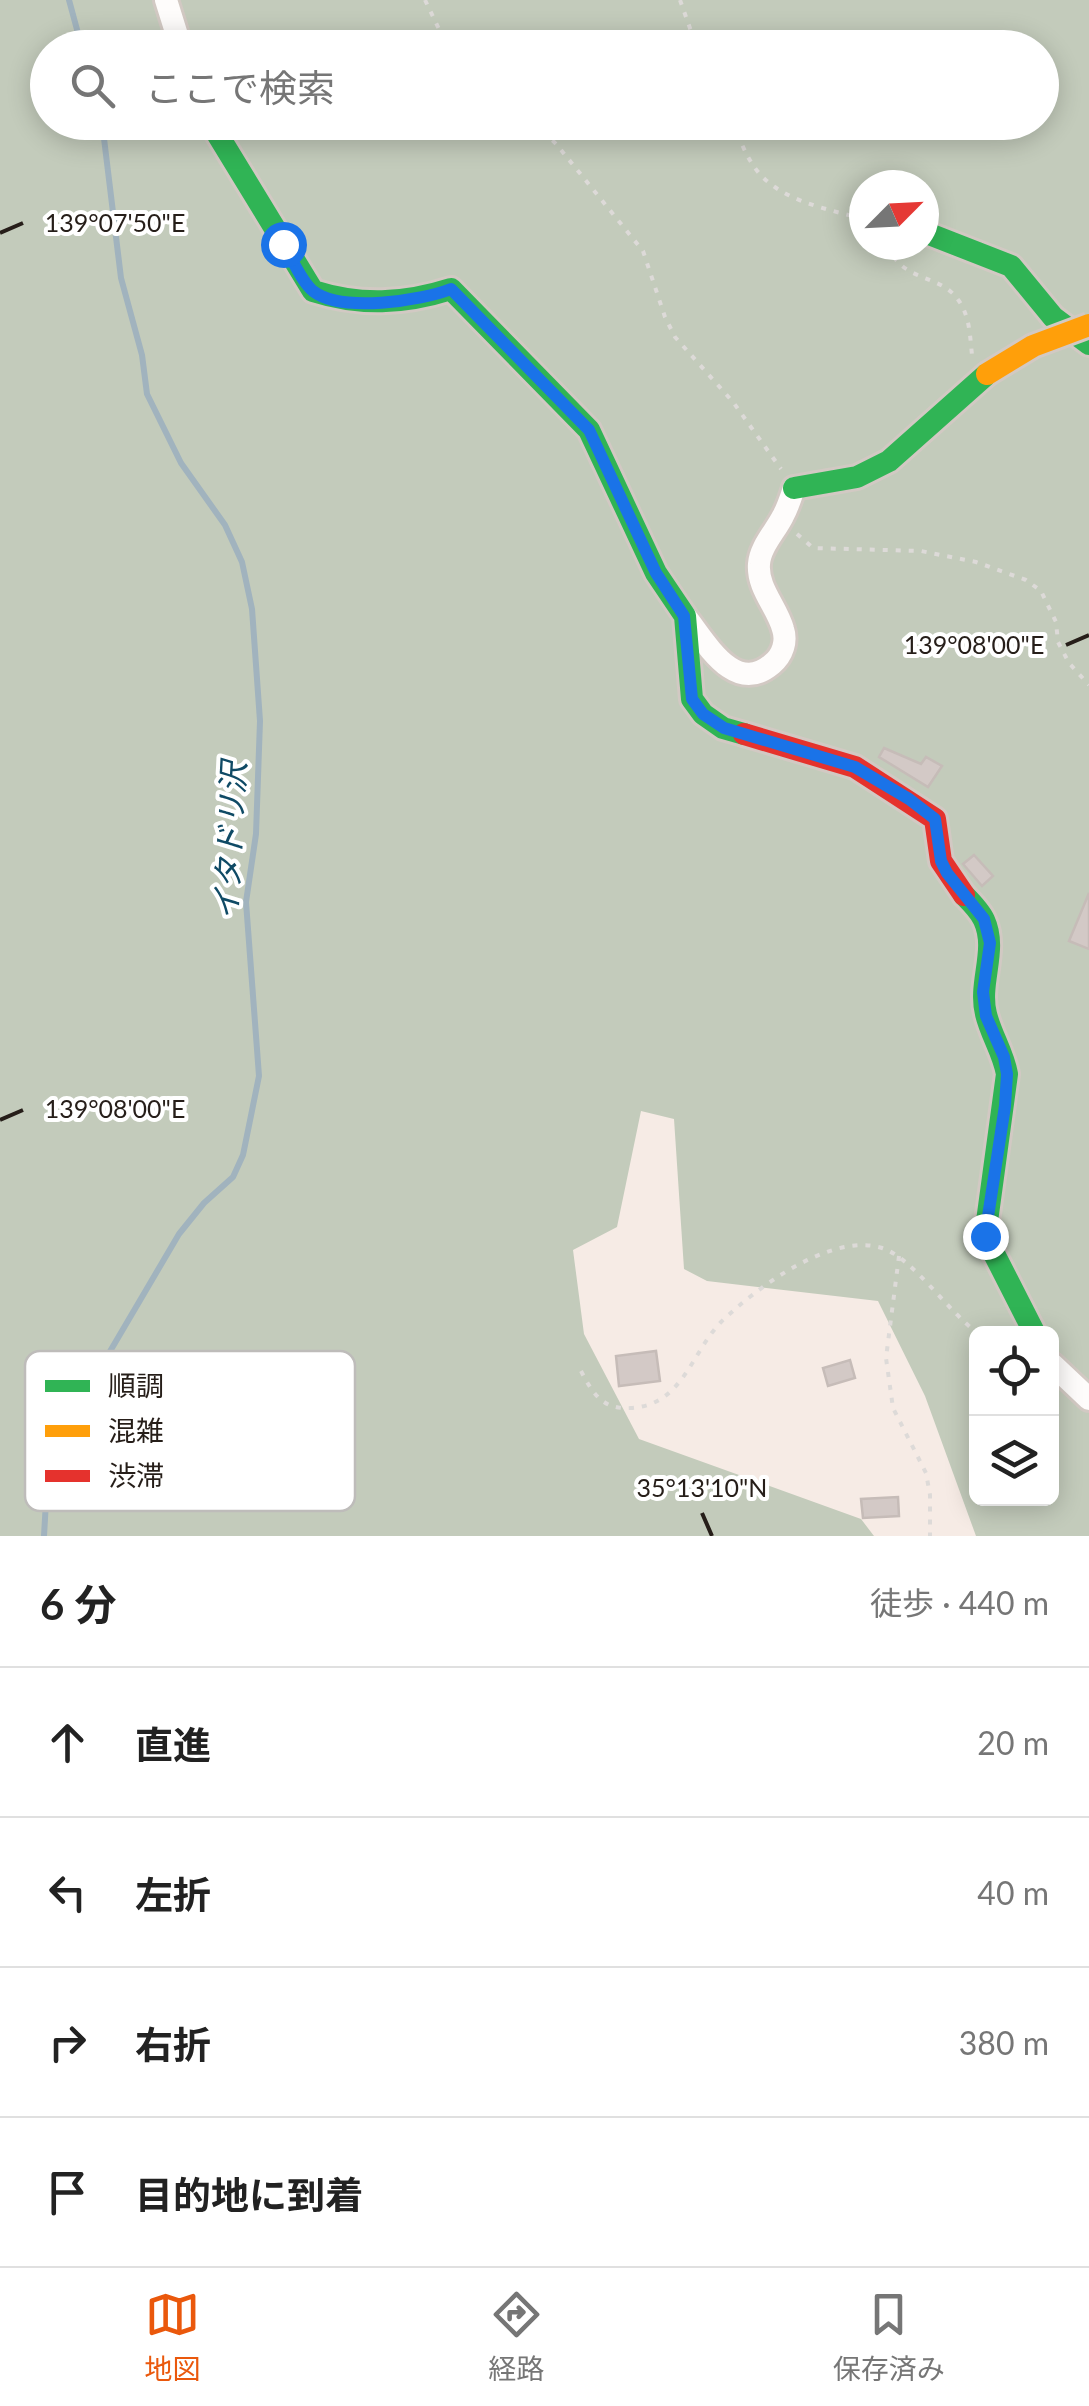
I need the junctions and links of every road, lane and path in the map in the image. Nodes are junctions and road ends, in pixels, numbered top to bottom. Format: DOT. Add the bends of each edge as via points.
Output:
graph roads {
  1 [pos="166,0"];
  2 [pos="425,0"];
  3 [pos="680,0"];
  4 [pos="175,30"];
  5 [pos="439,30"];
  6 [pos="691,30"];
  7 [pos="221,140"];
  8 [pos="552,140"];
  9 [pos="741,140"];
  10 [pos="849,215"];
  11 [pos="939,238"];
  12 [pos="894,260"];
  13 [pos="1089,325"];
  14 [pos="1089,344"];
  15 [pos="981,380"];
  16 [pos="794,488"];
  17 [pos="782,518"];
  18 [pos="684,616"];
  19 [pos="1089,685"];
  20 [pos="899,1256"];
  21 [pos="1032,1326"];
  22 [pos="969,1327"];
  23 [pos="581,1371"];
  24 [pos="1059,1371"];
  25 [pos="1089,1399"];
  26 [pos="930,1536"];
  1 -- 4 [label="street"];
  2 -- 5 [label="path"];
  3 -- 6 [label="path"];
  7 -- 18 [label="street" via="313,290 361,304 451,289 589,430 656,573"];
  8 -- 16 [label="path" via="643,251 675,337 733,402"];
  9 -- 10 [label="path" via="754,168 786,194"];
  11 -- 14 [label="street" via="1012,266 1053,316"];
  12 -- 15 [label="path" via="958,300"];
  13 -- 15 [label="street, bridge" via="1046,340"];
  15 -- 16 [label="street" via="889,462 856,477"];
  16 -- 17 [label="street"];
  17 -- 18 [label="street" via="759,560 759,577 785,643 771,666 734,672"];
  17 -- 19 [label="path" via="814,548 921,551 1026,580 1056,622 1069,663"];
  18 -- 21 [label="street" via="692,699 703,714 724,728 855,767 909,799 935,819 941,861 984,919 990,943 986,1016 1007,1074 985,1236"];
  20 -- 22 [label="path"];
  20 -- 23 [label="path" via="853,1245 771,1280 721,1322 685,1376 660,1400 638,1408 617,1409 595,1398"];
  20 -- 26 [label="path" via="887,1369 893,1408 926,1473"];
  24 -- 25 [label="street"];
}
